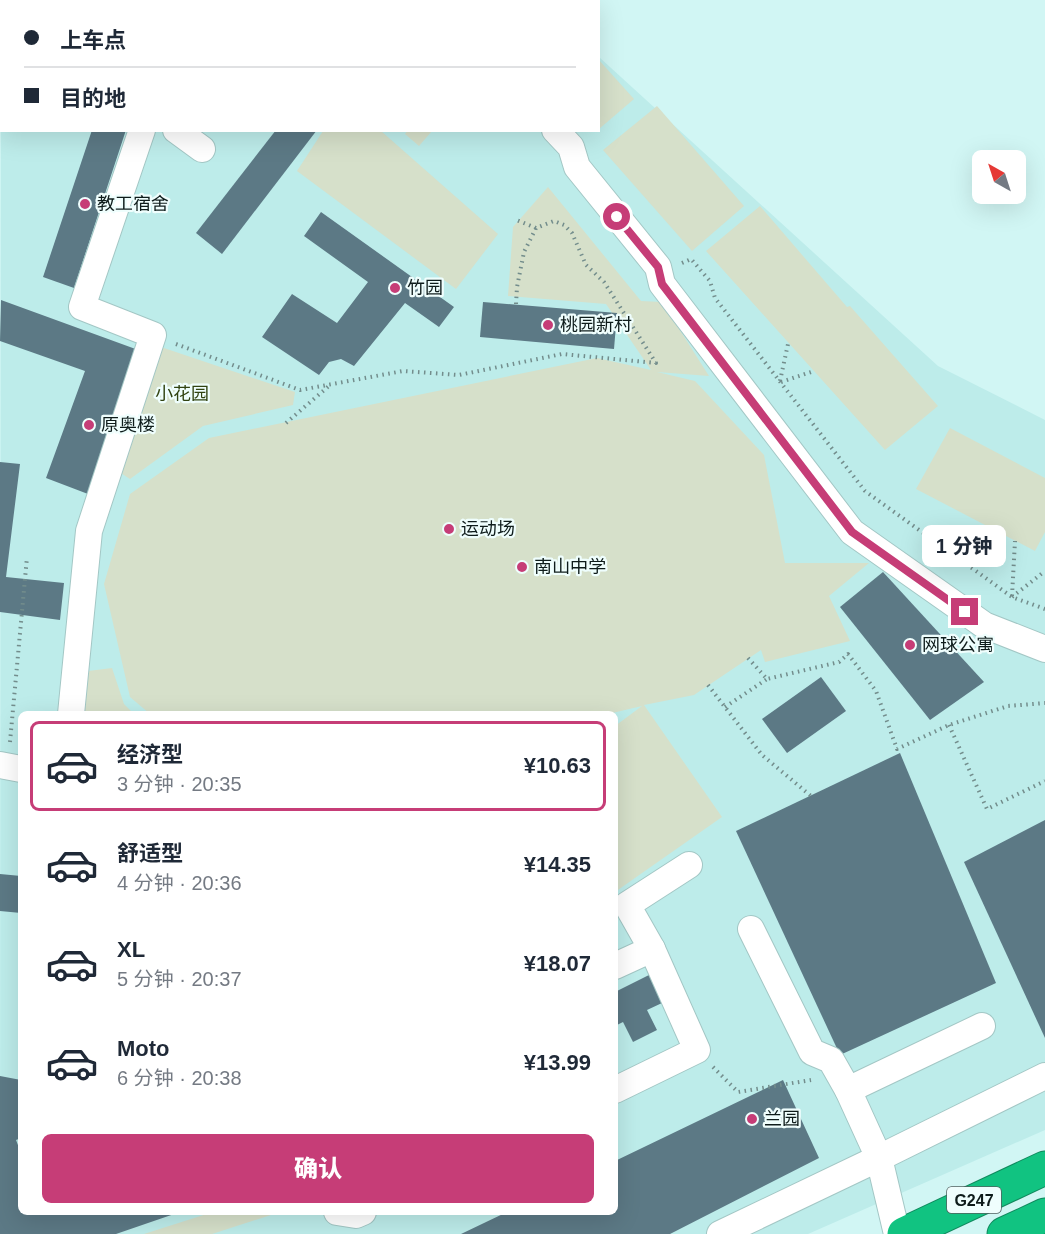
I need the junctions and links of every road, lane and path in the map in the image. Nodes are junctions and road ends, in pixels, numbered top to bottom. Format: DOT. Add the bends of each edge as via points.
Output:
graph roads {
  1 [pos="141,132"];
  2 [pos="179,132"];
  3 [pos="557,132"];
  4 [pos="202,149"];
  5 [pos="514,219"];
  6 [pos="536,228"];
  7 [pos="660,274"];
  8 [pos="516,304"];
  9 [pos="153,335"];
  10 [pos="788,344"];
  11 [pos="814,371"];
  12 [pos="780,382"];
  13 [pos="330,385"];
  14 [pos="286,423"];
  15 [pos="1015,541"];
  16 [pos="27,557"];
  17 [pos="1045,571"];
  18 [pos="1012,597"];
  19 [pos="1045,609"];
  20 [pos="1045,649"];
  21 [pos="748,658"];
  22 [pos="767,679"];
  23 [pos="708,685"];
  24 [pos="1045,704"];
  25 [pos="725,707"];
  26 [pos="71,711"];
  27 [pos="949,725"];
  28 [pos="10,767"];
  29 [pos="1045,781"];
  30 [pos="811,796"];
  31 [pos="689,865"];
  32 [pos="751,929"];
  33 [pos="652,949"];
  34 [pos="618,965"];
  35 [pos="982,1026"];
  36 [pos="697,1050"];
  37 [pos="1045,1076"];
  38 [pos="812,1080"];
  39 [pos="618,1089"];
  40 [pos="848,1090"];
  41 [pos="879,1158"];
  42 [pos="1045,1168"];
  43 [pos="1045,1215"];
  44 [pos="720,1234"];
  45 [pos="897,1234"];
  46 [pos="904,1234"];
  47 [pos="1004,1234"];
  1 -- 9 [label="street" via="82,307"];
  2 -- 4 [label="street"];
  3 -- 7 [label="street" via="571,147 577,167"];
  5 -- 6 [label="path"];
  6 -- 8 [label="path" via="524,252"];
  6 -- 13 [label="path" via="554,221 572,233 586,265 604,282 656,363 562,354 459,375 403,371"];
  7 -- 12 [label="path" via="691,259 710,281 715,298"];
  7 -- 20 [label="street" via="662,284 852,532 984,625"];
  9 -- 13 [label="path" via="300,390"];
  9 -- 26 [label="street" via="89,531"];
  10 -- 12 [label="path"];
  11 -- 12 [label="path"];
  12 -- 18 [label="path" via="865,491"];
  13 -- 14 [label="path"];
  15 -- 18 [label="path"];
  16 -- 28 [label="path"];
  17 -- 18 [label="path"];
  18 -- 19 [label="path"];
  21 -- 22 [label="path"];
  22 -- 25 [label="path"];
  22 -- 27 [label="path" via="839,662 848,654 876,691 897,749"];
  23 -- 25 [label="path"];
  24 -- 27 [label="path" via="1008,706"];
  25 -- 30 [label="path" via="762,756"];
  27 -- 29 [label="path" via="987,809"];
  31 -- 33 [label="street" via="627,905"];
  32 -- 40 [label="street" via="812,1052 831,1060"];
  33 -- 34 [label="street"];
  33 -- 36 [label="street"];
  35 -- 40 [label="street"];
  36 -- 38 [label="path" via="738,1092"];
  36 -- 39 [label="street"];
  37 -- 41 [label="street"];
  40 -- 41 [label="street"];
  41 -- 44 [label="street"];
  41 -- 45 [label="street"];
  42 -- 46 [label="highway, G247"];
  43 -- 47 [label="highway, G247"];
}
